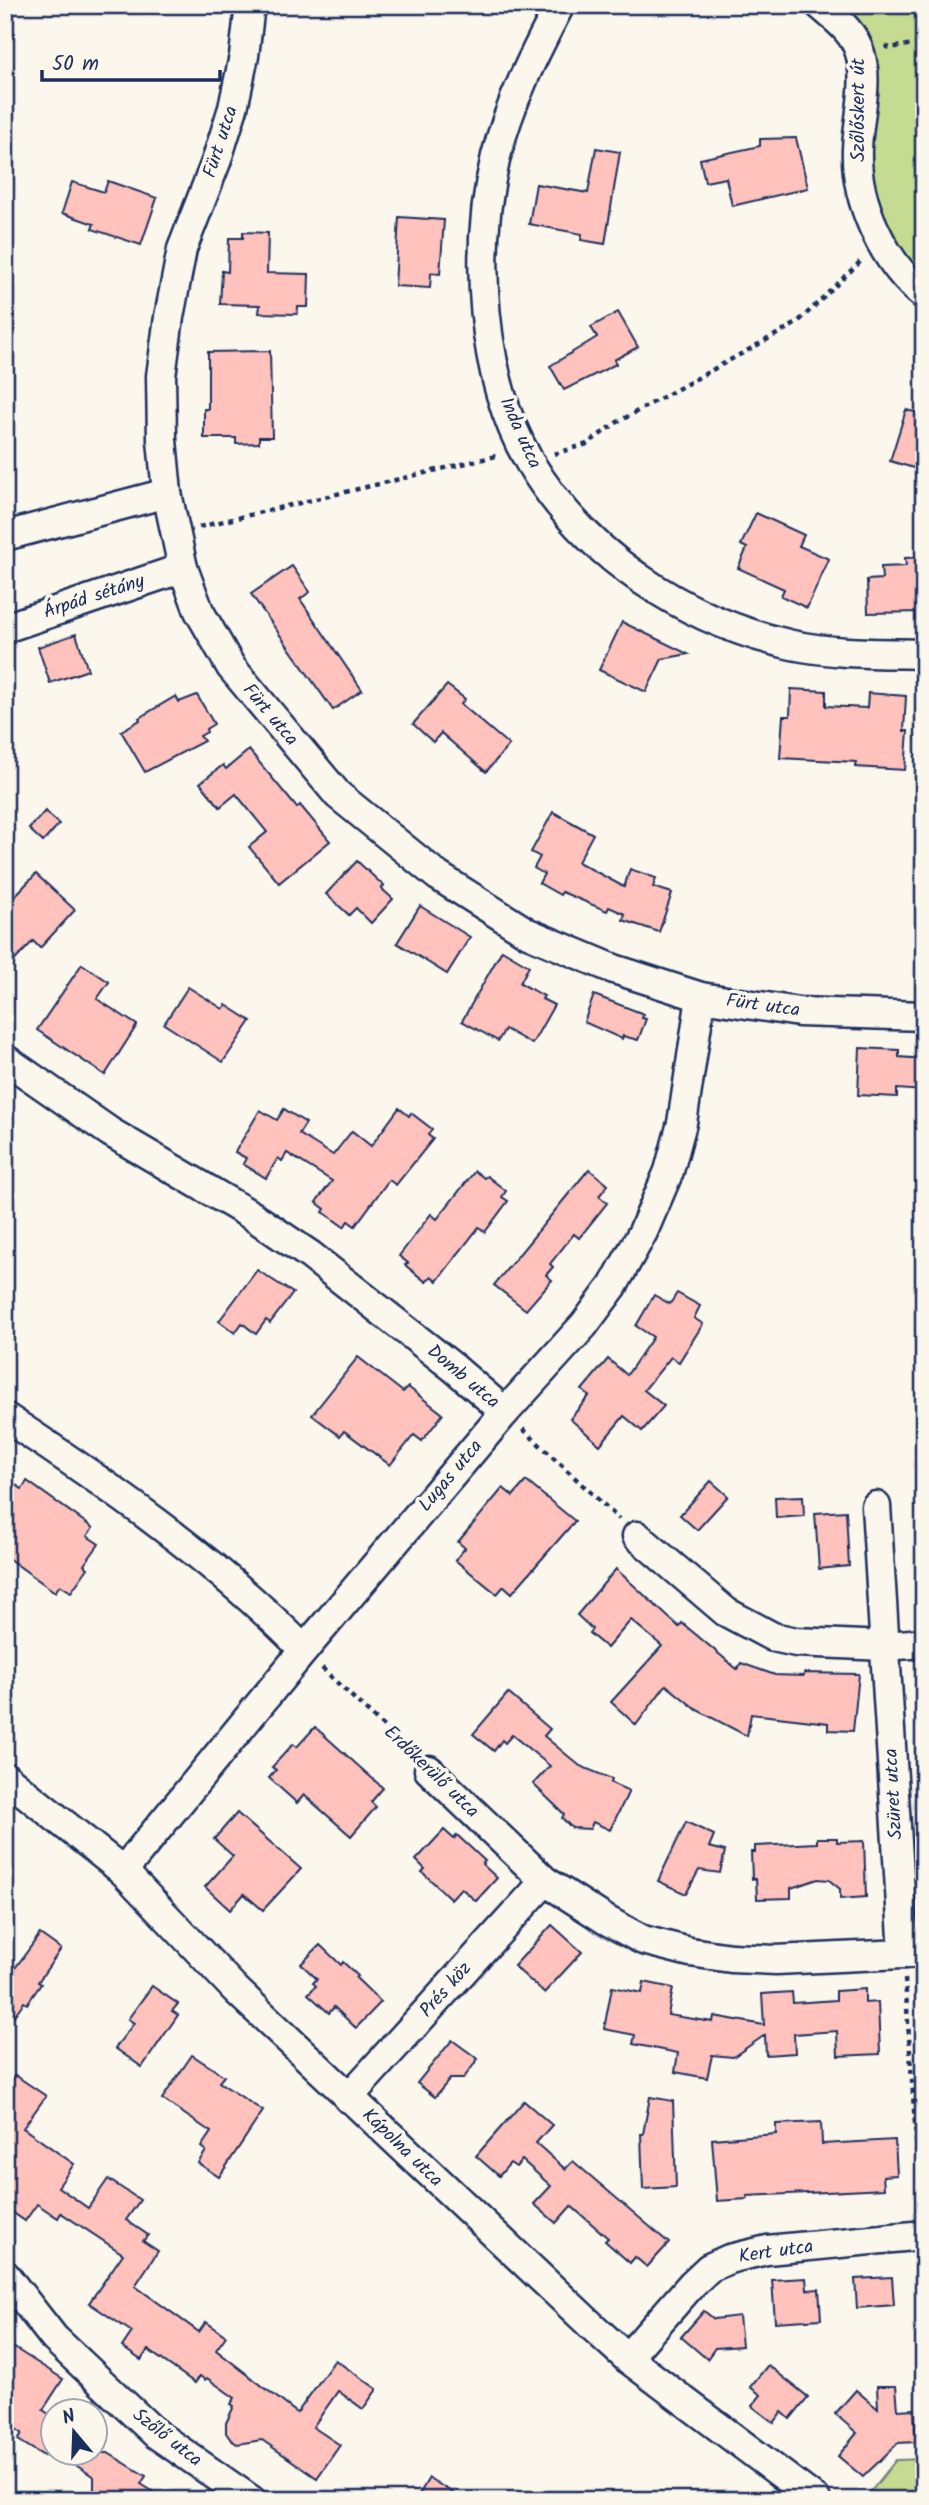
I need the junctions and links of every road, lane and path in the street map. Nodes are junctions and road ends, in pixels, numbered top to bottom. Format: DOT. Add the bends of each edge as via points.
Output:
graph roads {
  1 [pos="250,5"];
  2 [pos="561,5"];
  3 [pos="820,5"];
  4 [pos="851,33"];
  5 [pos="924,42"];
  6 [pos="879,236"];
  7 [pos="924,295"];
  8 [pos="527,456"];
  9 [pos="167,492"];
  10 [pos="174,534"];
  11 [pos="5,536"];
  12 [pos="183,568"];
  13 [pos="5,628"];
  14 [pos="924,654"];
  15 [pos="701,997"];
  16 [pos="924,1016"];
  17 [pos="5,1059"];
  18 [pos="505,1412"];
  19 [pos="5,1417"];
  20 [pos="876,1506"];
  21 [pos="637,1536"];
  22 [pos="924,1643"];
  23 [pos="885,1646"];
  24 [pos="304,1650"];
  25 [pos="429,1770"];
  26 [pos="5,1777"];
  27 [pos="123,1871"];
  28 [pos="545,1881"];
  29 [pos="914,1954"];
  30 [pos="348,2098"];
  31 [pos="923,2235"];
  32 [pos="5,2275"];
  33 [pos="627,2358"];
  34 [pos="251,2500"];
  35 [pos="816,2500"];
  1 -- 9 [label="street, Fürt utca" via="233,108 182,249 169,317 161,376"];
  2 -- 8 [label="street, Inda utca" via="512,104 487,206 484,293 489,338 508,413"];
  3 -- 4 [label="street, Szőlőskert út"];
  4 -- 5 [label="path" via="890,48"];
  4 -- 6 [label="street, Szőlőskert út" via="862,69 857,150 860,186"];
  6 -- 7 [label="street, Szőlőskert út" via="906,278"];
  6 -- 8 [label="path" via="857,266 797,323 616,423 587,444"];
  8 -- 10 [label="path"];
  8 -- 14 [label="street, Inda utca" via="559,504 601,548 642,582 688,609 792,645 849,653"];
  9 -- 10 [label="street, Fürt utca"];
  9 -- 11 [label="street"];
  10 -- 12 [label="street, Fürt utca"];
  12 -- 13 [label="street, Árpád sétány"];
  12 -- 15 [label="street, Fürt utca" via="199,611 231,667 338,795 438,876 528,933 614,969"];
  15 -- 16 [label="street, Fürt utca" via="799,1012"];
  15 -- 18 [label="street, Lugas utca" via="682,1122 669,1171 643,1232 613,1286 584,1325"];
  17 -- 18 [label="street, Domb utca" via="110,1132 310,1255"];
  18 -- 21 [label="path, Domb utca"];
  18 -- 24 [label="street, Lugas utca"];
  19 -- 24 [label="street" via="186,1547 271,1615"];
  20 -- 23 [label="street, Szüret utca"];
  21 -- 23 [label="street" via="726,1612 773,1637"];
  22 -- 23 [label="street"];
  23 -- 29 [label="street, Szüret utca"];
  24 -- 25 [label="path, Erdőkerülő utca"];
  24 -- 27 [label="street, Lugas utca"];
  25 -- 28 [label="street, Erdőkerülő utca"];
  26 -- 27 [label="street, Kápolna utca"];
  27 -- 30 [label="street, Kápolna utca" via="236,1990"];
  28 -- 29 [label="street, Erdőkerülő utca" via="643,1940 690,1952 776,1960"];
  28 -- 30 [label="street, Prés köz"];
  29 -- 31 [label="path"];
  30 -- 33 [label="street, Kápolna utca"];
  31 -- 33 [label="street, Kert utca" via="767,2250 729,2259 709,2268 692,2284"];
  32 -- 34 [label="street, Szőlő utca" via="54,2338 156,2434"];
  33 -- 35 [label="street, Kápolna utca"];
}
